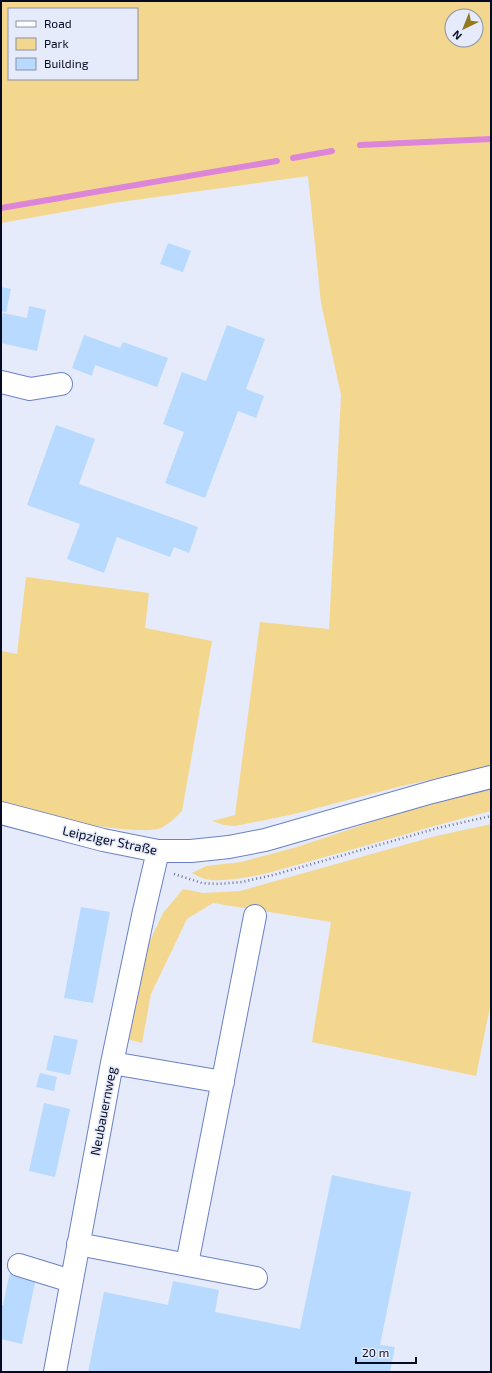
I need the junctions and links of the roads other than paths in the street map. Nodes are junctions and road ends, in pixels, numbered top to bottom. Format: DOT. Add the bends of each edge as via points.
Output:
graph roads {
  1 [pos="1,382"];
  2 [pos="62,384"];
  3 [pos="491,777"];
  4 [pos="1,814"];
  5 [pos="157,860"];
  6 [pos="255,916"];
  7 [pos="112,1063"];
  8 [pos="223,1082"];
  9 [pos="78,1244"];
  10 [pos="187,1264"];
  11 [pos="19,1265"];
  12 [pos="256,1278"];
  13 [pos="71,1281"];
  14 [pos="55,1372"];
  1 -- 2 [label="street" via="30,389"];
  3 -- 5 [label="street, Leipziger Straße" via="265,840 191,851"];
  4 -- 5 [label="street, Leipziger Straße" via="103,840"];
  5 -- 7 [label="street, Neubauernweg"];
  6 -- 8 [label="street"];
  7 -- 8 [label="street"];
  7 -- 9 [label="street, Neubauernweg"];
  8 -- 10 [label="street"];
  9 -- 10 [label="street"];
  9 -- 13 [label="street, Neubauernweg"];
  10 -- 12 [label="street"];
  11 -- 13 [label="street"];
  13 -- 14 [label="street, Neubauernweg"];
}
